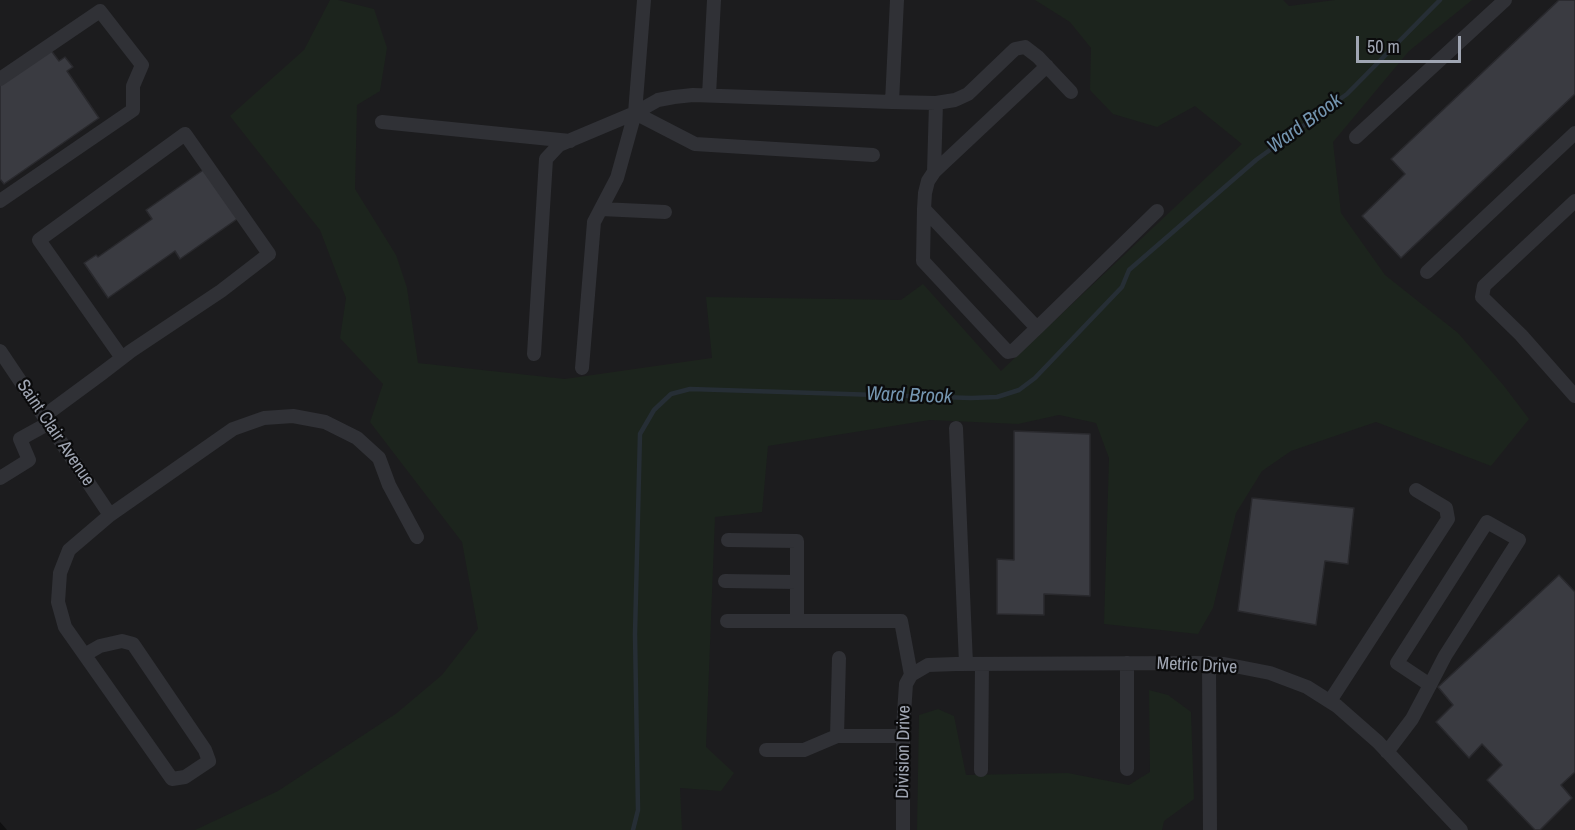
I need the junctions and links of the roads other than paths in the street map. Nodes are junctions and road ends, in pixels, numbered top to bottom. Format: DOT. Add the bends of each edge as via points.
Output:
graph roads {
  1 [pos="644,0"];
  2 [pos="714,0"];
  3 [pos="897,0"];
  4 [pos="1505,0"];
  5 [pos="1047,66"];
  6 [pos="0,79"];
  7 [pos="1071,92"];
  8 [pos="709,95"];
  9 [pos="892,102"];
  10 [pos="936,103"];
  11 [pos="635,113"];
  12 [pos="382,122"];
  13 [pos="1575,133"];
  14 [pos="1356,137"];
  15 [pos="570,141"];
  16 [pos="873,155"];
  17 [pos="934,172"];
  18 [pos="0,201"];
  19 [pos="1575,201"];
  20 [pos="601,209"];
  21 [pos="924,209"];
  22 [pos="1157,211"];
  23 [pos="665,212"];
  24 [pos="1427,272"];
  25 [pos="1037,328"];
  26 [pos="0,351"];
  27 [pos="534,354"];
  28 [pos="122,358"];
  29 [pos="582,368"];
  30 [pos="1575,396"];
  31 [pos="46,420"];
  32 [pos="956,429"];
  33 [pos="0,478"];
  34 [pos="1416,490"];
  35 [pos="110,514"];
  36 [pos="417,537"];
  37 [pos="728,540"];
  38 [pos="725,581"];
  39 [pos="797,582"];
  40 [pos="727,621"];
  41 [pos="797,621"];
  42 [pos="86,654"];
  43 [pos="839,658"];
  44 [pos="1127,663"];
  45 [pos="1209,663"];
  46 [pos="966,664"];
  47 [pos="982,664"];
  48 [pos="911,675"];
  49 [pos="1430,685"];
  50 [pos="1330,701"];
  51 [pos="837,736"];
  52 [pos="903,736"];
  53 [pos="766,750"];
  54 [pos="1387,752"];
  55 [pos="1127,769"];
  56 [pos="981,770"];
  57 [pos="903,830"];
  58 [pos="1210,830"];
  59 [pos="1461,830"];
  1 -- 11 [label="street"];
  2 -- 8 [label="street"];
  3 -- 9 [label="street"];
  4 -- 14 [label="street"];
  5 -- 7 [label="street"];
  5 -- 10 [label="street" via="1025,47 1015,49 968,94"];
  5 -- 17 [label="street"];
  6 -- 18 [label="street" via="100,11 142,66 134,86 133,110"];
  8 -- 9 [label="street"];
  8 -- 11 [label="street" via="658,100"];
  9 -- 10 [label="street"];
  10 -- 17 [label="street"];
  11 -- 15 [label="street"];
  11 -- 16 [label="street" via="695,144"];
  11 -- 20 [label="street" via="617,178"];
  12 -- 15 [label="street"];
  13 -- 24 [label="street"];
  15 -- 27 [label="street" via="546,159"];
  17 -- 21 [label="street" via="928,181"];
  19 -- 30 [label="street" via="1484,286 1482,297"];
  20 -- 23 [label="street"];
  20 -- 29 [label="street" via="594,222"];
  21 -- 25 [label="street"];
  21 -- 25 [label="street" via="923,261 1005,349 1013,351"];
  22 -- 25 [label="street"];
  26 -- 31 [label="street, Saint Clair Avenue"];
  28 -- 28 [label="street" via="222,291 269,254 185,134 39,240"];
  28 -- 31 [label="street"];
  31 -- 33 [label="street" via="20,439 29,460"];
  31 -- 35 [label="street, Saint Clair Avenue"];
  32 -- 46 [label="street"];
  34 -- 50 [label="street" via="1446,508 1448,519"];
  35 -- 36 [label="street" via="233,429 264,418 293,416 324,422 357,438 379,459"];
  35 -- 42 [label="street" via="69,550 60,573 58,602 65,627"];
  37 -- 39 [label="street" via="797,541"];
  38 -- 39 [label="street"];
  39 -- 41 [label="street"];
  40 -- 41 [label="street"];
  41 -- 48 [label="street" via="902,621"];
  42 -- 42 [label="street" via="172,779 185,777 209,761 133,644 122,641"];
  43 -- 51 [label="street"];
  44 -- 45 [label="street, Metric Drive"];
  44 -- 47 [label="street, Metric Drive"];
  44 -- 55 [label="street"];
  45 -- 50 [label="street, Metric Drive" via="1270,673"];
  45 -- 58 [label="street"];
  46 -- 47 [label="street, Metric Drive"];
  46 -- 48 [label="street, Metric Drive" via="928,665"];
  47 -- 56 [label="street"];
  48 -- 52 [label="street, Division Drive" via="906,684"];
  49 -- 49 [label="street" via="1519,540 1487,522 1396,663"];
  49 -- 54 [label="street" via="1412,719"];
  50 -- 54 [label="street, Metric Drive"];
  51 -- 52 [label="street"];
  51 -- 53 [label="street" via="804,750"];
  52 -- 57 [label="street, Division Drive"];
  54 -- 59 [label="street, Metric Drive"];
}
